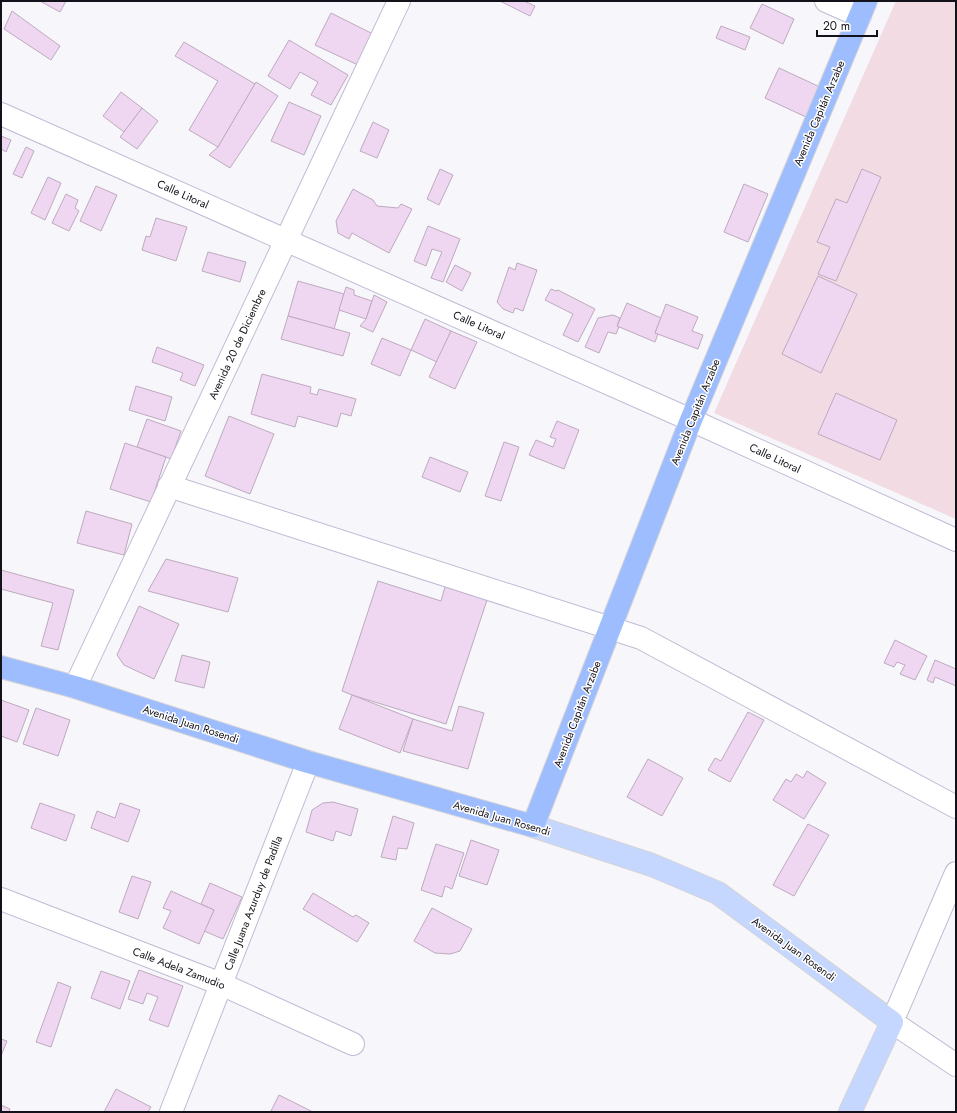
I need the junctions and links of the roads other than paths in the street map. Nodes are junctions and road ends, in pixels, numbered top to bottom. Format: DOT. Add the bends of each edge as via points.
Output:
graph roads {
  1 [pos="400,1"];
  2 [pos="826,1"];
  3 [pos="863,9"];
  4 [pos="1,114"];
  5 [pos="287,240"];
  6 [pos="691,420"];
  7 [pos="169,486"];
  8 [pos="956,540"];
  9 [pos="610,628"];
  10 [pos="1,667"];
  11 [pos="75,687"];
  12 [pos="308,762"];
  13 [pos="956,807"];
  14 [pos="533,826"];
  15 [pos="956,873"];
  16 [pos="1,899"];
  17 [pos="221,984"];
  18 [pos="892,1022"];
  19 [pos="353,1044"];
  20 [pos="956,1065"];
  21 [pos="171,1112"];
  22 [pos="850,1112"];
  1 -- 5 [label="street, Avenida 20 de Diciembre"];
  2 -- 3 [label="street"];
  3 -- 6 [label="highway, Avenida Capitán Arzabe"];
  4 -- 5 [label="street, Calle Litoral"];
  5 -- 6 [label="street, Calle Litoral"];
  5 -- 7 [label="street, Avenida 20 de Diciembre"];
  6 -- 8 [label="street, Calle Litoral"];
  6 -- 9 [label="highway, Avenida Capitán Arzabe"];
  7 -- 9 [label="street"];
  7 -- 11 [label="street, Avenida 20 de Diciembre"];
  9 -- 13 [label="street" via="640,638"];
  9 -- 14 [label="highway, Avenida Capitán Arzabe"];
  10 -- 11 [label="highway, Avenida Juan Rosendi"];
  11 -- 12 [label="highway, Avenida Juan Rosendi"];
  12 -- 14 [label="highway, Avenida Juan Rosendi"];
  12 -- 17 [label="street, Calle Juana Azurduy de Padilla"];
  14 -- 18 [label="main road, Avenida Juan Rosendi" via="652,865 718,893"];
  15 -- 18 [label="street"];
  16 -- 17 [label="street, Calle Adela Zamudio"];
  17 -- 19 [label="street, Calle Adela Zamudio"];
  17 -- 21 [label="street, Calle Juana Azurduy de Padilla"];
  18 -- 20 [label="street, Avenida Juan Rosendi"];
  18 -- 22 [label="main road"];
}
